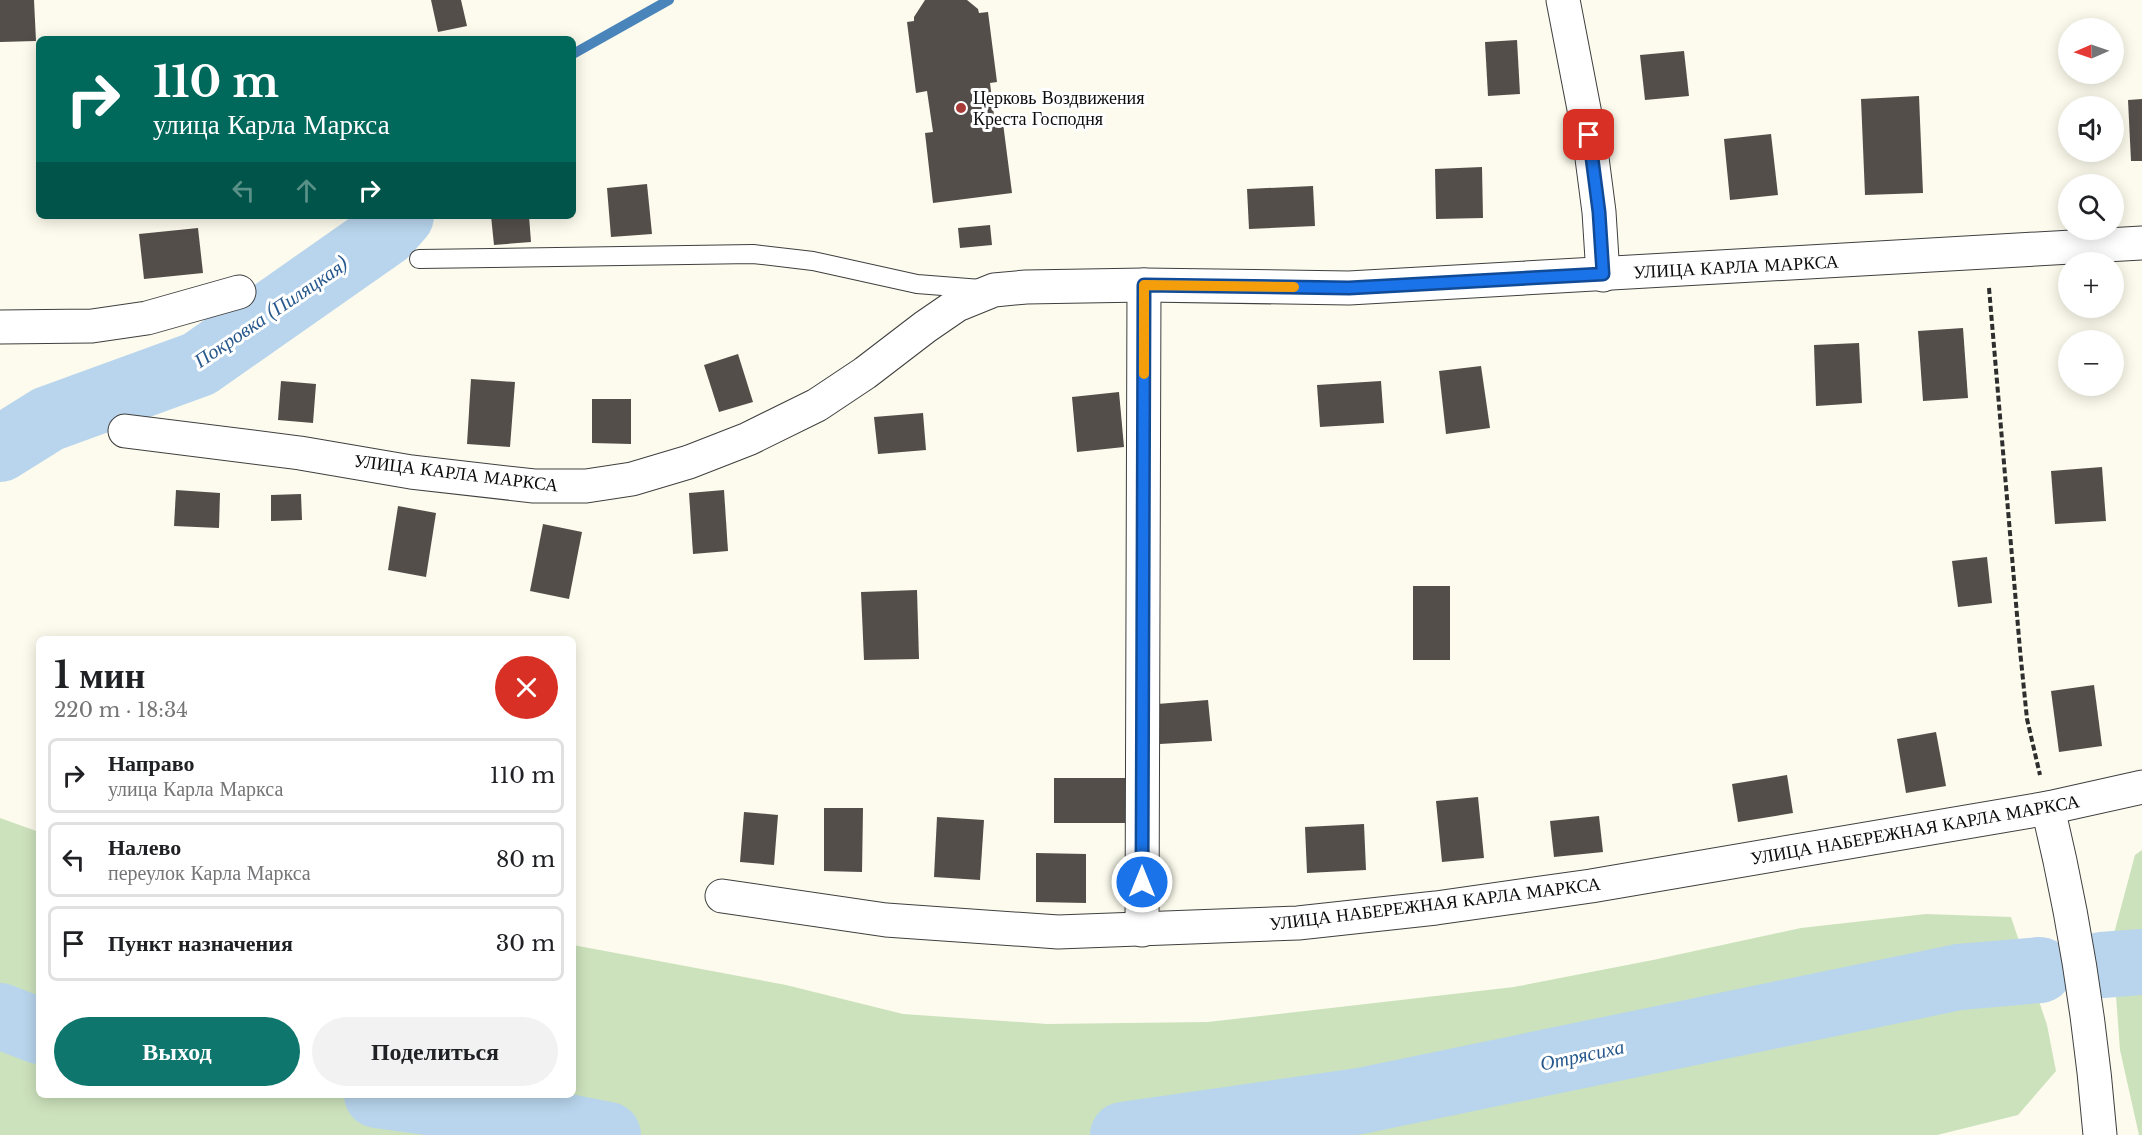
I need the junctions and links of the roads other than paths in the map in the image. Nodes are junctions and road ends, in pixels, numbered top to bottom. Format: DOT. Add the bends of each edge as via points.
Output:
graph roads {
  1 [pos="1563,0"];
  2 [pos="2142,243"];
  3 [pos="419,259"];
  4 [pos="1603,274"];
  5 [pos="1144,285"];
  6 [pos="994,290"];
  7 [pos="239,292"];
  8 [pos="0,327"];
  9 [pos="125,431"];
  10 [pos="2142,787"];
  11 [pos="2048,808"];
  12 [pos="722,896"];
  13 [pos="1142,930"];
  14 [pos="2100,1135"];
  1 -- 4 [label="street" via="1589,135"];
  2 -- 4 [label="street, УЛИЦА КАРЛА МАРКСА"];
  3 -- 6 [label="lane" via="753,254 813,261 917,284"];
  4 -- 5 [label="street, УЛИЦА КАРЛА МАРКСА" via="1349,288"];
  5 -- 6 [label="street, УЛИЦА КАРЛА МАРКСА"];
  5 -- 13 [label="street"];
  6 -- 9 [label="street, УЛИЦА КАРЛА МАРКСА" via="957,305 817,405 748,439 632,479 586,486 534,486"];
  7 -- 8 [label="street" via="136,320 92,326"];
  10 -- 11 [label="street, УЛИЦА НАБЕРЕЖНАЯ КАРЛА МАРКСА"];
  11 -- 13 [label="street, УЛИЦА НАБЕРЕЖНАЯ КАРЛА МАРКСА" via="1591,886 1436,908 1298,923"];
  11 -- 14 [label="street" via="2078,947"];
  12 -- 13 [label="street, УЛИЦА НАБЕРЕЖНАЯ КАРЛА МАРКСА" via="886,920 1058,932"];
}
